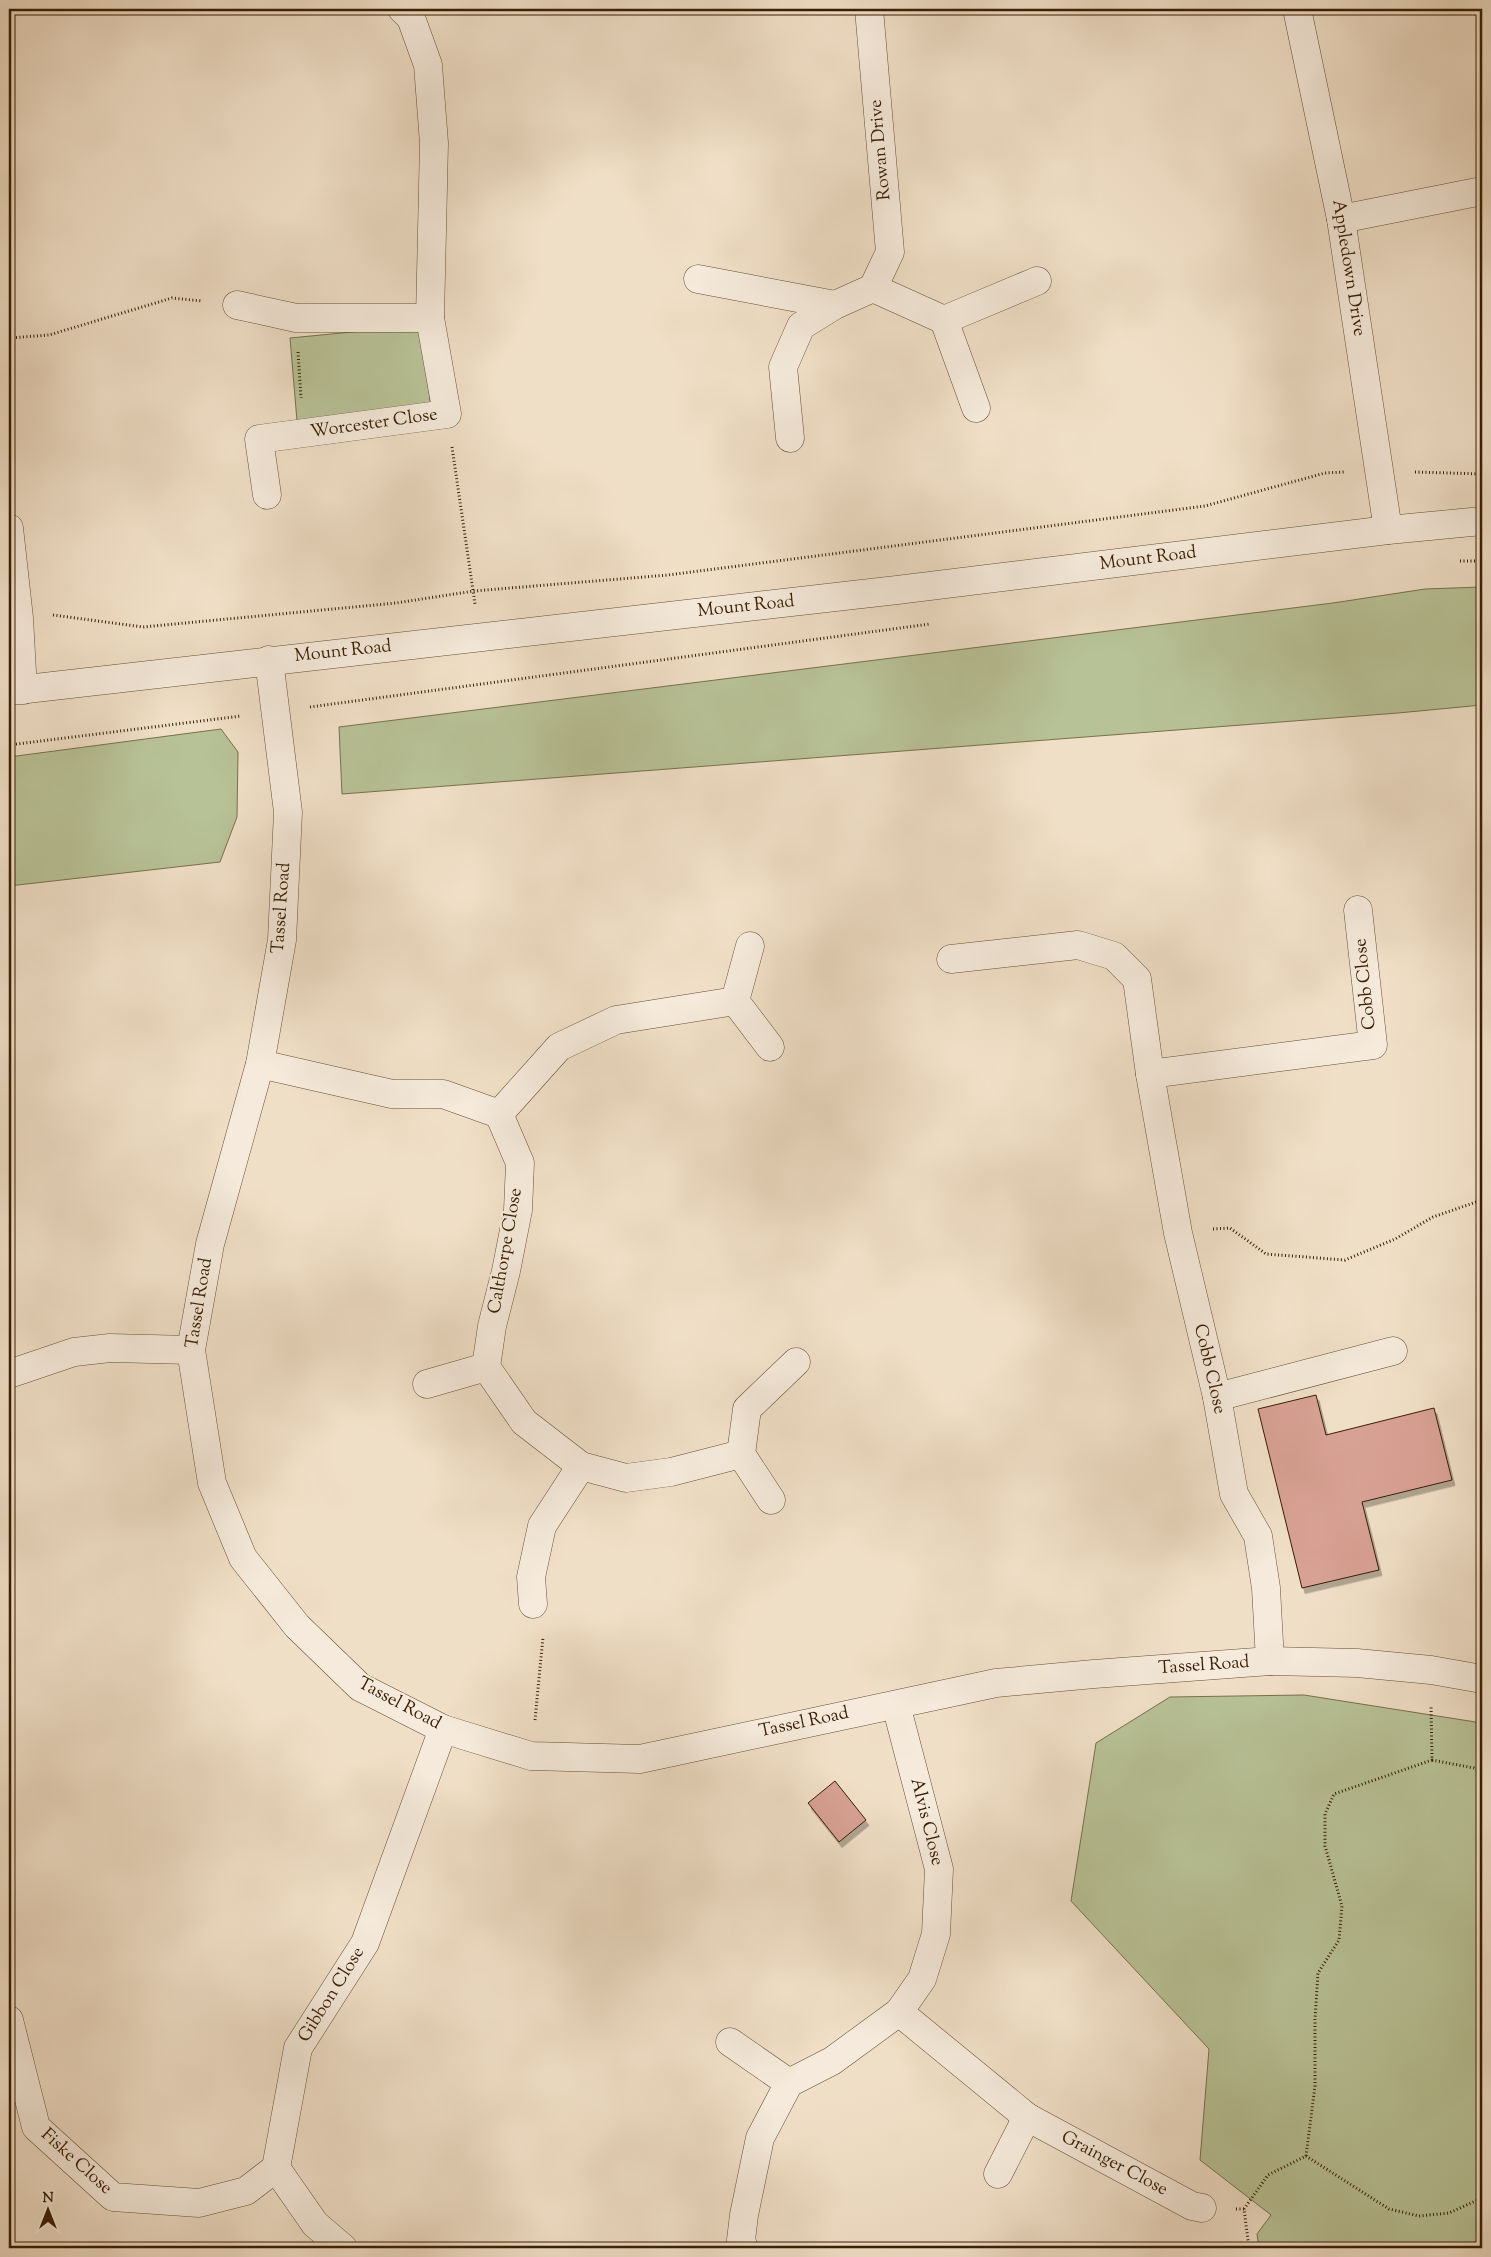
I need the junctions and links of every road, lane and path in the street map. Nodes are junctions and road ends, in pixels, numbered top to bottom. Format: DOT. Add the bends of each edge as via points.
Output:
graph roads {
  1 [pos="402,9"];
  2 [pos="869,9"];
  3 [pos="1297,9"];
  4 [pos="1482,191"];
  5 [pos="1341,219"];
  6 [pos="698,279"];
  7 [pos="1037,281"];
  8 [pos="873,288"];
  9 [pos="238,305"];
  10 [pos="835,305"];
  11 [pos="296,318"];
  12 [pos="430,318"];
  13 [pos="944,320"];
  14 [pos="9,338"];
  15 [pos="976,408"];
  16 [pos="448,414"];
  17 [pos="303,434"];
  18 [pos="790,438"];
  19 [pos="1379,468"];
  20 [pos="1482,474"];
  21 [pos="266,494"];
  22 [pos="1482,521"];
  23 [pos="9,528"];
  24 [pos="1388,530"];
  25 [pos="1452,561"];
  26 [pos="1482,561"];
  27 [pos="474,591"];
  28 [pos="19,618"];
  29 [pos="933,624"];
  30 [pos="477,637"];
  31 [pos="269,660"];
  32 [pos="16,690"];
  33 [pos="276,712"];
  34 [pos="9,745"];
  35 [pos="1358,910"];
  36 [pos="750,946"];
  37 [pos="951,959"];
  38 [pos="735,1001"];
  39 [pos="770,1047"];
  40 [pos="260,1064"];
  41 [pos="1150,1074"];
  42 [pos="500,1114"];
  43 [pos="1482,1200"];
  44 [pos="1178,1233"];
  45 [pos="191,1350"];
  46 [pos="1393,1351"];
  47 [pos="796,1362"];
  48 [pos="486,1367"];
  49 [pos="9,1374"];
  50 [pos="427,1384"];
  51 [pos="1217,1397"];
  52 [pos="741,1454"];
  53 [pos="581,1466"];
  54 [pos="771,1500"];
  55 [pos="534,1604"];
  56 [pos="1270,1661"];
  57 [pos="1431,1670"];
  58 [pos="1482,1679"];
  59 [pos="896,1704"];
  60 [pos="443,1728"];
  61 [pos="531,1756"];
  62 [pos="1432,1760"];
  63 [pos="1482,1772"];
  64 [pos="899,2012"];
  65 [pos="9,2020"];
  66 [pos="730,2042"];
  67 [pos="789,2083"];
  68 [pos="1027,2117"];
  69 [pos="1306,2156"];
  70 [pos="276,2168"];
  71 [pos="998,2174"];
  72 [pos="1482,2198"];
  73 [pos="1202,2208"];
  74 [pos="1244,2210"];
  75 [pos="343,2248"];
  76 [pos="744,2248"];
  1 -- 12 [label="street, Worcester Close" via="411,18 428,65 434,143"];
  2 -- 8 [label="street, Rowan Drive" via="890,252"];
  3 -- 5 [label="street, Appledown Drive"];
  4 -- 5 [label="street"];
  5 -- 19 [label="street, Appledown Drive"];
  6 -- 10 [label="street"];
  7 -- 13 [label="street"];
  8 -- 10 [label="street"];
  8 -- 13 [label="street"];
  9 -- 11 [label="street"];
  9 -- 14 [label="path" via="172,298 49,335"];
  10 -- 18 [label="street" via="801,326 783,367"];
  11 -- 12 [label="street"];
  11 -- 17 [label="path"];
  12 -- 16 [label="street, Worcester Close"];
  13 -- 15 [label="street"];
  16 -- 17 [label="street, Worcester Close"];
  16 -- 27 [label="path"];
  17 -- 21 [label="street, Worcester Close" via="259,439"];
  19 -- 20 [label="path"];
  19 -- 24 [label="street, Appledown Drive"];
  19 -- 27 [label="path" via="1325,473 1204,506 668,575"];
  22 -- 24 [label="street, Mount Road"];
  23 -- 28 [label="street"];
  24 -- 30 [label="street, Mount Road"];
  25 -- 26 [label="path"];
  27 -- 28 [label="path" via="396,603 143,627 50,615"];
  27 -- 30 [label="path"];
  28 -- 32 [label="street"];
  29 -- 33 [label="path"];
  30 -- 31 [label="street, Mount Road"];
  31 -- 32 [label="street, Mount Road"];
  31 -- 33 [label="street, Tassel Road"];
  33 -- 34 [label="path"];
  33 -- 40 [label="street, Tassel Road" via="288,812 282,940"];
  35 -- 41 [label="street, Cobb Close" via="1373,1045"];
  36 -- 38 [label="street"];
  37 -- 41 [label="street, Cobb Close" via="1078,945 1114,956 1137,980"];
  38 -- 39 [label="street"];
  38 -- 42 [label="street" via="616,1020 559,1047"];
  40 -- 42 [label="street" via="392,1094 443,1094"];
  40 -- 45 [label="street, Tassel Road" via="210,1244"];
  41 -- 44 [label="street, Cobb Close"];
  42 -- 48 [label="street, Calthorpe Close" via="520,1163 518,1210"];
  43 -- 44 [label="path" via="1433,1217 1395,1239 1344,1260 1266,1254 1230,1228"];
  44 -- 51 [label="street, Cobb Close"];
  45 -- 49 [label="street" via="110,1348 74,1352"];
  45 -- 60 [label="street, Tassel Road" via="212,1483 243,1558 297,1626 360,1686"];
  46 -- 51 [label="street"];
  47 -- 52 [label="street" via="747,1409"];
  48 -- 50 [label="street"];
  48 -- 53 [label="street" via="524,1422"];
  51 -- 56 [label="street, Cobb Close" via="1234,1494 1258,1536 1266,1588"];
  52 -- 53 [label="street" via="671,1472 626,1478"];
  52 -- 54 [label="street"];
  53 -- 55 [label="street" via="542,1526 531,1577"];
  55 -- 61 [label="path" via="543,1632"];
  56 -- 57 [label="street, Tassel Road" via="1357,1662"];
  56 -- 59 [label="street, Tassel Road" via="996,1683"];
  57 -- 58 [label="street, Tassel Road"];
  57 -- 62 [label="path"];
  59 -- 61 [label="street, Tassel Road" via="640,1758"];
  59 -- 64 [label="street, Alvis Close" via="939,1869 936,1934 922,1979"];
  60 -- 61 [label="street, Tassel Road"];
  60 -- 70 [label="street, Gibbon Close" via="365,1943 298,2048"];
  62 -- 63 [label="path"];
  62 -- 69 [label="path" via="1334,1794 1325,1814 1325,1846 1342,1906 1339,1940 1318,1973 1315,2086"];
  64 -- 67 [label="street, Alvis Close" via="832,2061"];
  64 -- 68 [label="street, Grainger Close"];
  65 -- 70 [label="street, Fiske Close" via="36,2127 113,2197 199,2204 246,2192"];
  66 -- 67 [label="street"];
  67 -- 76 [label="street" via="760,2138 744,2215 741,2240"];
  68 -- 71 [label="street"];
  68 -- 73 [label="street, Grainger Close" via="1192,2206"];
  69 -- 72 [label="path" via="1389,2210 1420,2216 1449,2214"];
  69 -- 74 [label="path" via="1268,2176"];
  70 -- 75 [label="street" via="315,2224"];
}
